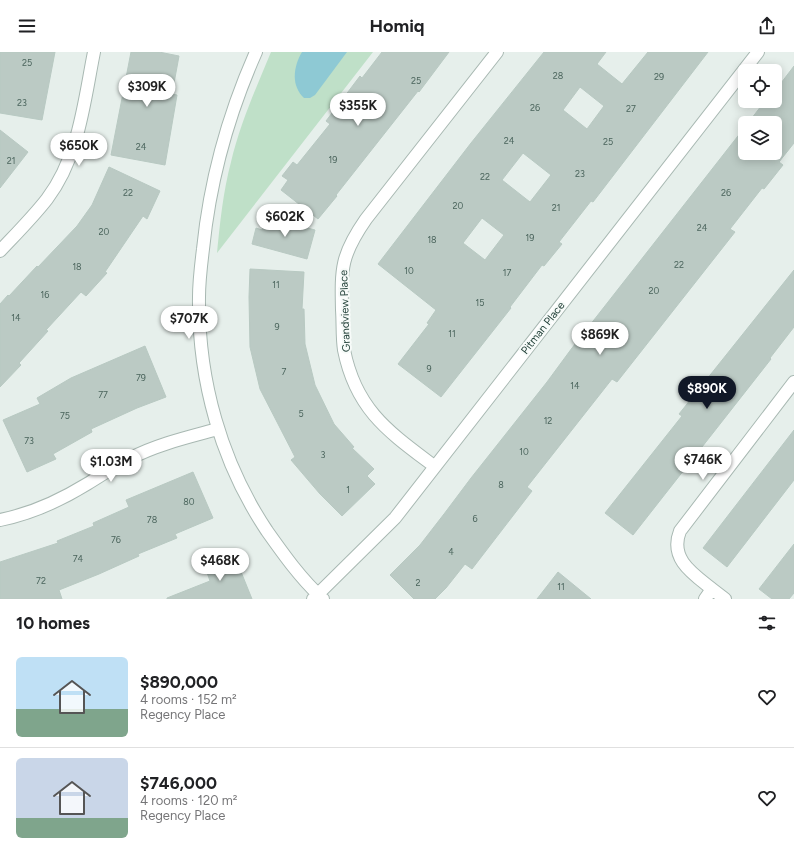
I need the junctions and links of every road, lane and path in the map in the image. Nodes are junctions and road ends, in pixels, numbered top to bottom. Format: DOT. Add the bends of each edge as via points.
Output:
graph roads {
  1 [pos="94,52"];
  2 [pos="256,52"];
  3 [pos="497,52"];
  4 [pos="758,52"];
  5 [pos="0,251"];
  6 [pos="794,382"];
  7 [pos="218,429"];
  8 [pos="434,466"];
  9 [pos="0,520"];
  10 [pos="708,594"];
  11 [pos="318,597"];
  12 [pos="725,599"];
  1 -- 5 [label="street" via="77,133 60,179 47,199"];
  2 -- 7 [label="street" via="237,98 220,152 204,234 199,296 201,346 209,396"];
  3 -- 8 [label="street, Grandview Place" via="366,219 350,245 343,266 344,348 354,383 378,420"];
  4 -- 8 [label="street, Pitman Place"];
  6 -- 10 [label="street" via="680,531 677,546 681,560"];
  7 -- 9 [label="street" via="140,454 58,500"];
  7 -- 11 [label="street" via="234,472 262,522"];
  8 -- 11 [label="street, Pitman Place" via="388,527"];
  10 -- 12 [label="street"];
}
